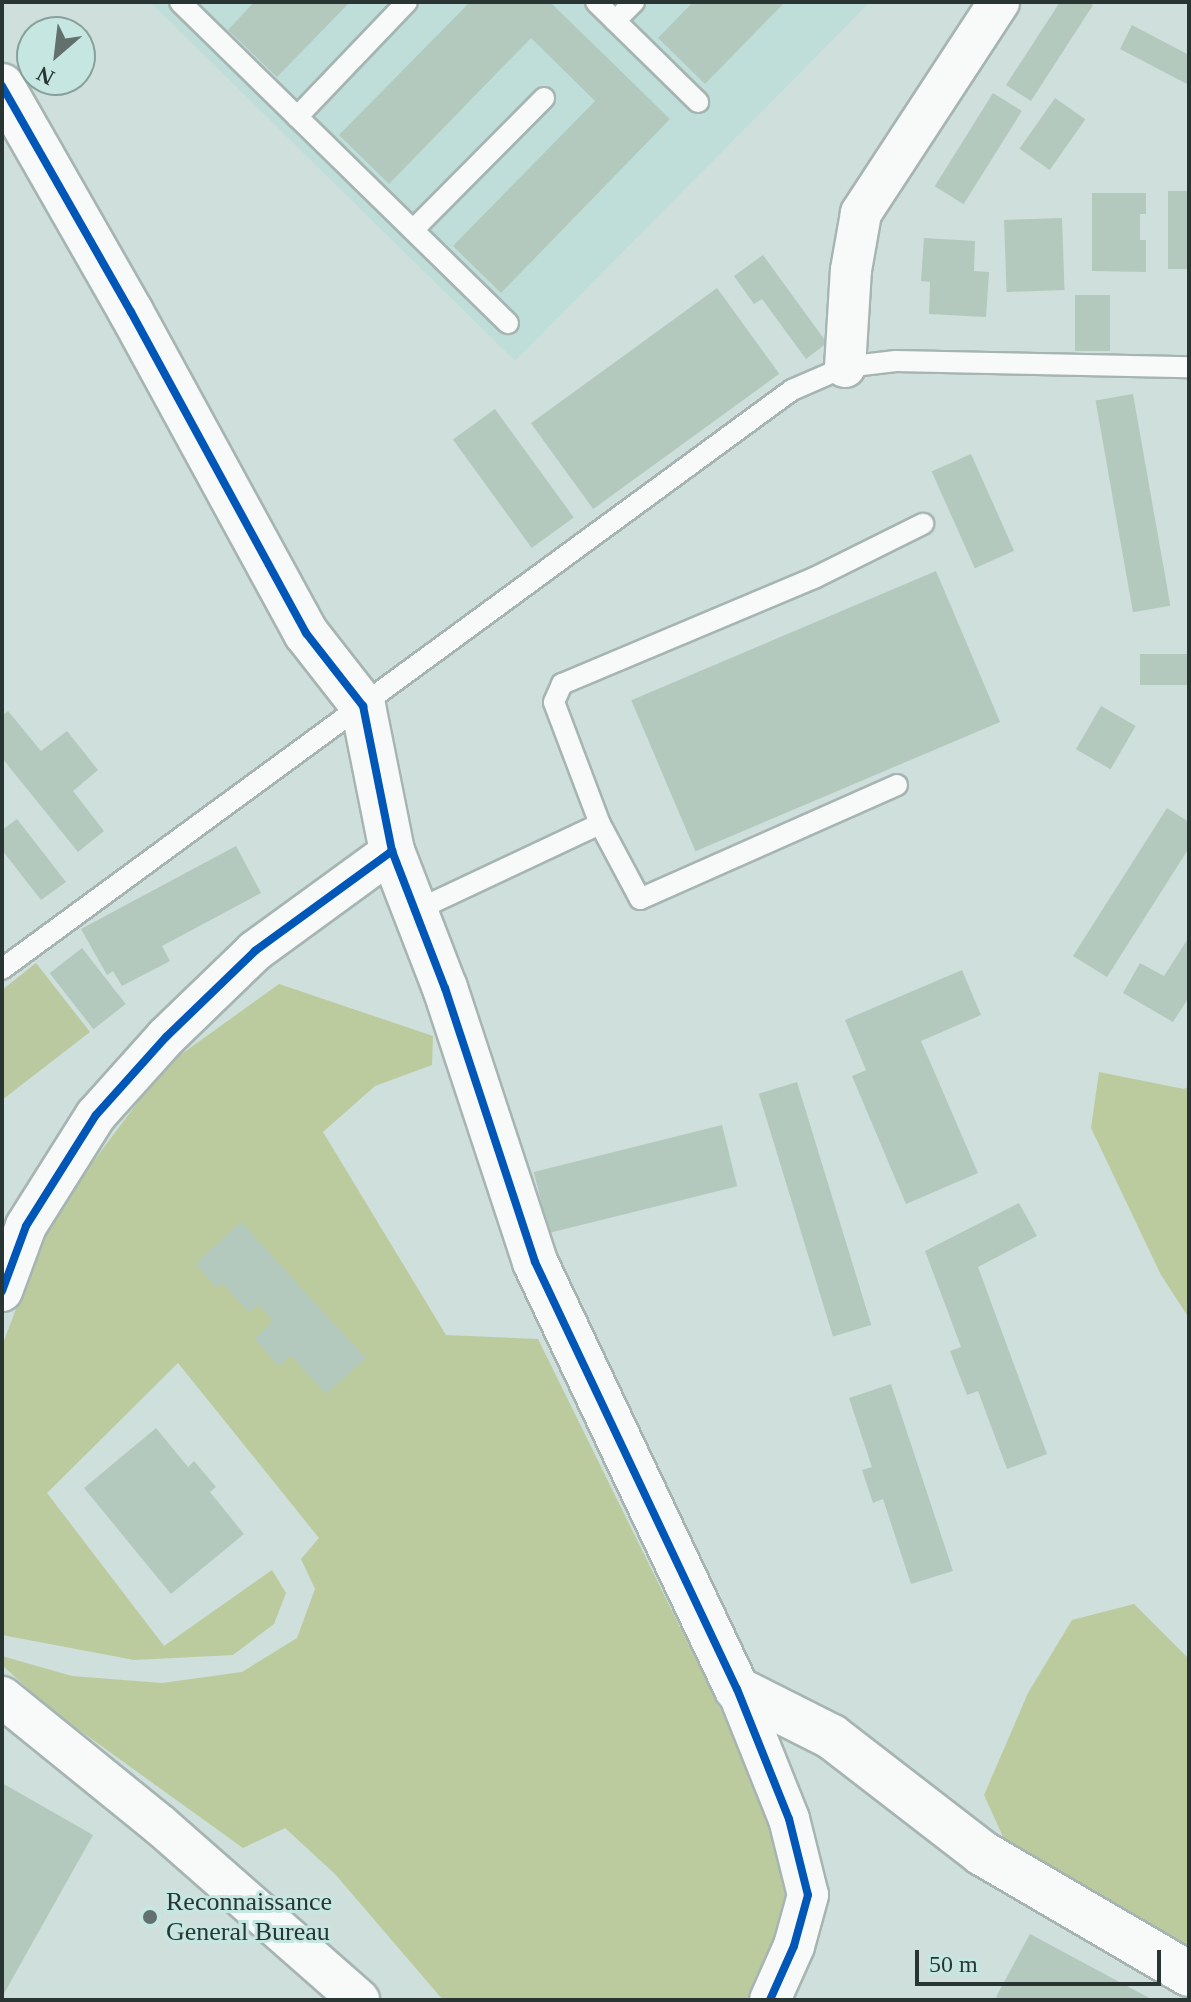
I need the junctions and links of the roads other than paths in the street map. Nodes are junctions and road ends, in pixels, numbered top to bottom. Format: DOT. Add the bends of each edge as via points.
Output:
graph roads {
  1 [pos="407,2"];
  2 [pos="596,2"];
  3 [pos="634,2"];
  4 [pos="999,2"];
  5 [pos="186,4"];
  6 [pos="615,21"];
  7 [pos="2,86"];
  8 [pos="544,98"];
  9 [pos="698,102"];
  10 [pos="297,117"];
  11 [pos="413,230"];
  12 [pos="508,323"];
  13 [pos="845,367"];
  14 [pos="1189,367"];
  15 [pos="923,524"];
  16 [pos="363,706"];
  17 [pos="897,785"];
  18 [pos="600,824"];
  19 [pos="392,851"];
  20 [pos="417,910"];
  21 [pos="2,969"];
  22 [pos="2,1291"];
  23 [pos="737,1689"];
  24 [pos="2,1697"];
  25 [pos="1189,1974"];
  26 [pos="359,2000"];
  27 [pos="770,2000"];
  1 -- 10 [label="lane"];
  2 -- 6 [label="lane"];
  3 -- 6 [label="lane"];
  4 -- 13 [label="street" via="861,213 851,270"];
  5 -- 10 [label="lane"];
  6 -- 9 [label="lane"];
  7 -- 16 [label="street" via="306,633"];
  8 -- 11 [label="lane"];
  10 -- 11 [label="lane"];
  11 -- 12 [label="lane"];
  13 -- 14 [label="lane" via="896,361"];
  13 -- 16 [label="lane" via="792,390"];
  15 -- 18 [label="lane" via="814,578 562,684 554,702"];
  16 -- 19 [label="street"];
  16 -- 21 [label="lane"];
  17 -- 18 [label="lane" via="640,899"];
  18 -- 20 [label="lane"];
  19 -- 20 [label="street"];
  19 -- 22 [label="street" via="255,951 166,1037 96,1115 26,1226"];
  20 -- 23 [label="street" via="535,1262"];
  23 -- 25 [label="street" via="832,1737 982,1853"];
  23 -- 27 [label="street" via="789,1819 808,1895 794,1946"];
  24 -- 26 [label="street" via="160,1825"];
}
